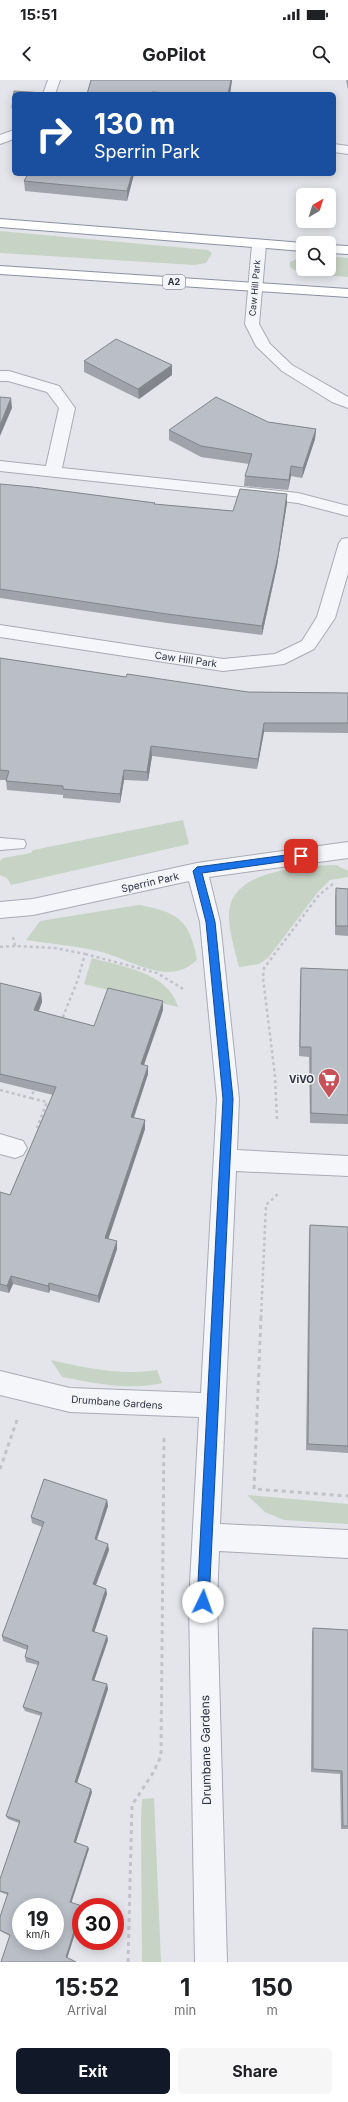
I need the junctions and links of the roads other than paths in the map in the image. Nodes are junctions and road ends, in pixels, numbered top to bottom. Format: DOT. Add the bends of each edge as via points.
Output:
graph roads {
  1 [pos="54,80"];
  2 [pos="50,92"];
  3 [pos="12,135"];
  4 [pos="0,140"];
  5 [pos="336,148"];
  6 [pos="348,150"];
  7 [pos="0,223"];
  8 [pos="259,245"];
  9 [pos="296,247"];
  10 [pos="336,249"];
  11 [pos="348,250"];
  12 [pos="0,270"];
  13 [pos="255,288"];
  14 [pos="348,293"];
  15 [pos="0,376"];
  16 [pos="348,402"];
  17 [pos="0,466"];
  18 [pos="52,472"];
  19 [pos="348,511"];
  20 [pos="348,543"];
  21 [pos="0,631"];
  22 [pos="0,844"];
  23 [pos="18,844"];
  24 [pos="348,850"];
  25 [pos="197,871"];
  26 [pos="4,909"];
  27 [pos="225,1160"];
  28 [pos="348,1166"];
  29 [pos="0,1383"];
  30 [pos="213,1405"];
  31 [pos="206,1537"];
  32 [pos="348,1544"];
  33 [pos="211,1962"];
  1 -- 2 [label="street"];
  3 -- 4 [label="street"];
  5 -- 6 [label="street"];
  7 -- 8 [label="highway"];
  8 -- 9 [label="highway"];
  8 -- 13 [label="street, Caw Hill Park"];
  10 -- 11 [label="highway"];
  12 -- 13 [label="highway, A2"];
  13 -- 14 [label="highway, A2"];
  13 -- 16 [label="street, Caw Hill Park" via="252,324 264,346 287,368 338,399"];
  15 -- 18 [label="street" via="53,389 67,408"];
  17 -- 18 [label="street"];
  18 -- 19 [label="street" via="298,498"];
  20 -- 21 [label="street, Caw Hill Park" via="326,618 308,644 278,660 223,665"];
  22 -- 23 [label="lane"];
  24 -- 25 [label="street, Sperrin Park"];
  25 -- 26 [label="street, Sperrin Park" via="34,907"];
  25 -- 27 [label="street, Drumbane Gardens" via="210,922 228,1099"];
  27 -- 28 [label="street"];
  27 -- 30 [label="street, Drumbane Gardens"];
  29 -- 30 [label="street, Drumbane Gardens" via="70,1400"];
  30 -- 31 [label="street, Drumbane Gardens"];
  31 -- 32 [label="street"];
  31 -- 33 [label="street, Drumbane Gardens" via="203,1602"];
}
